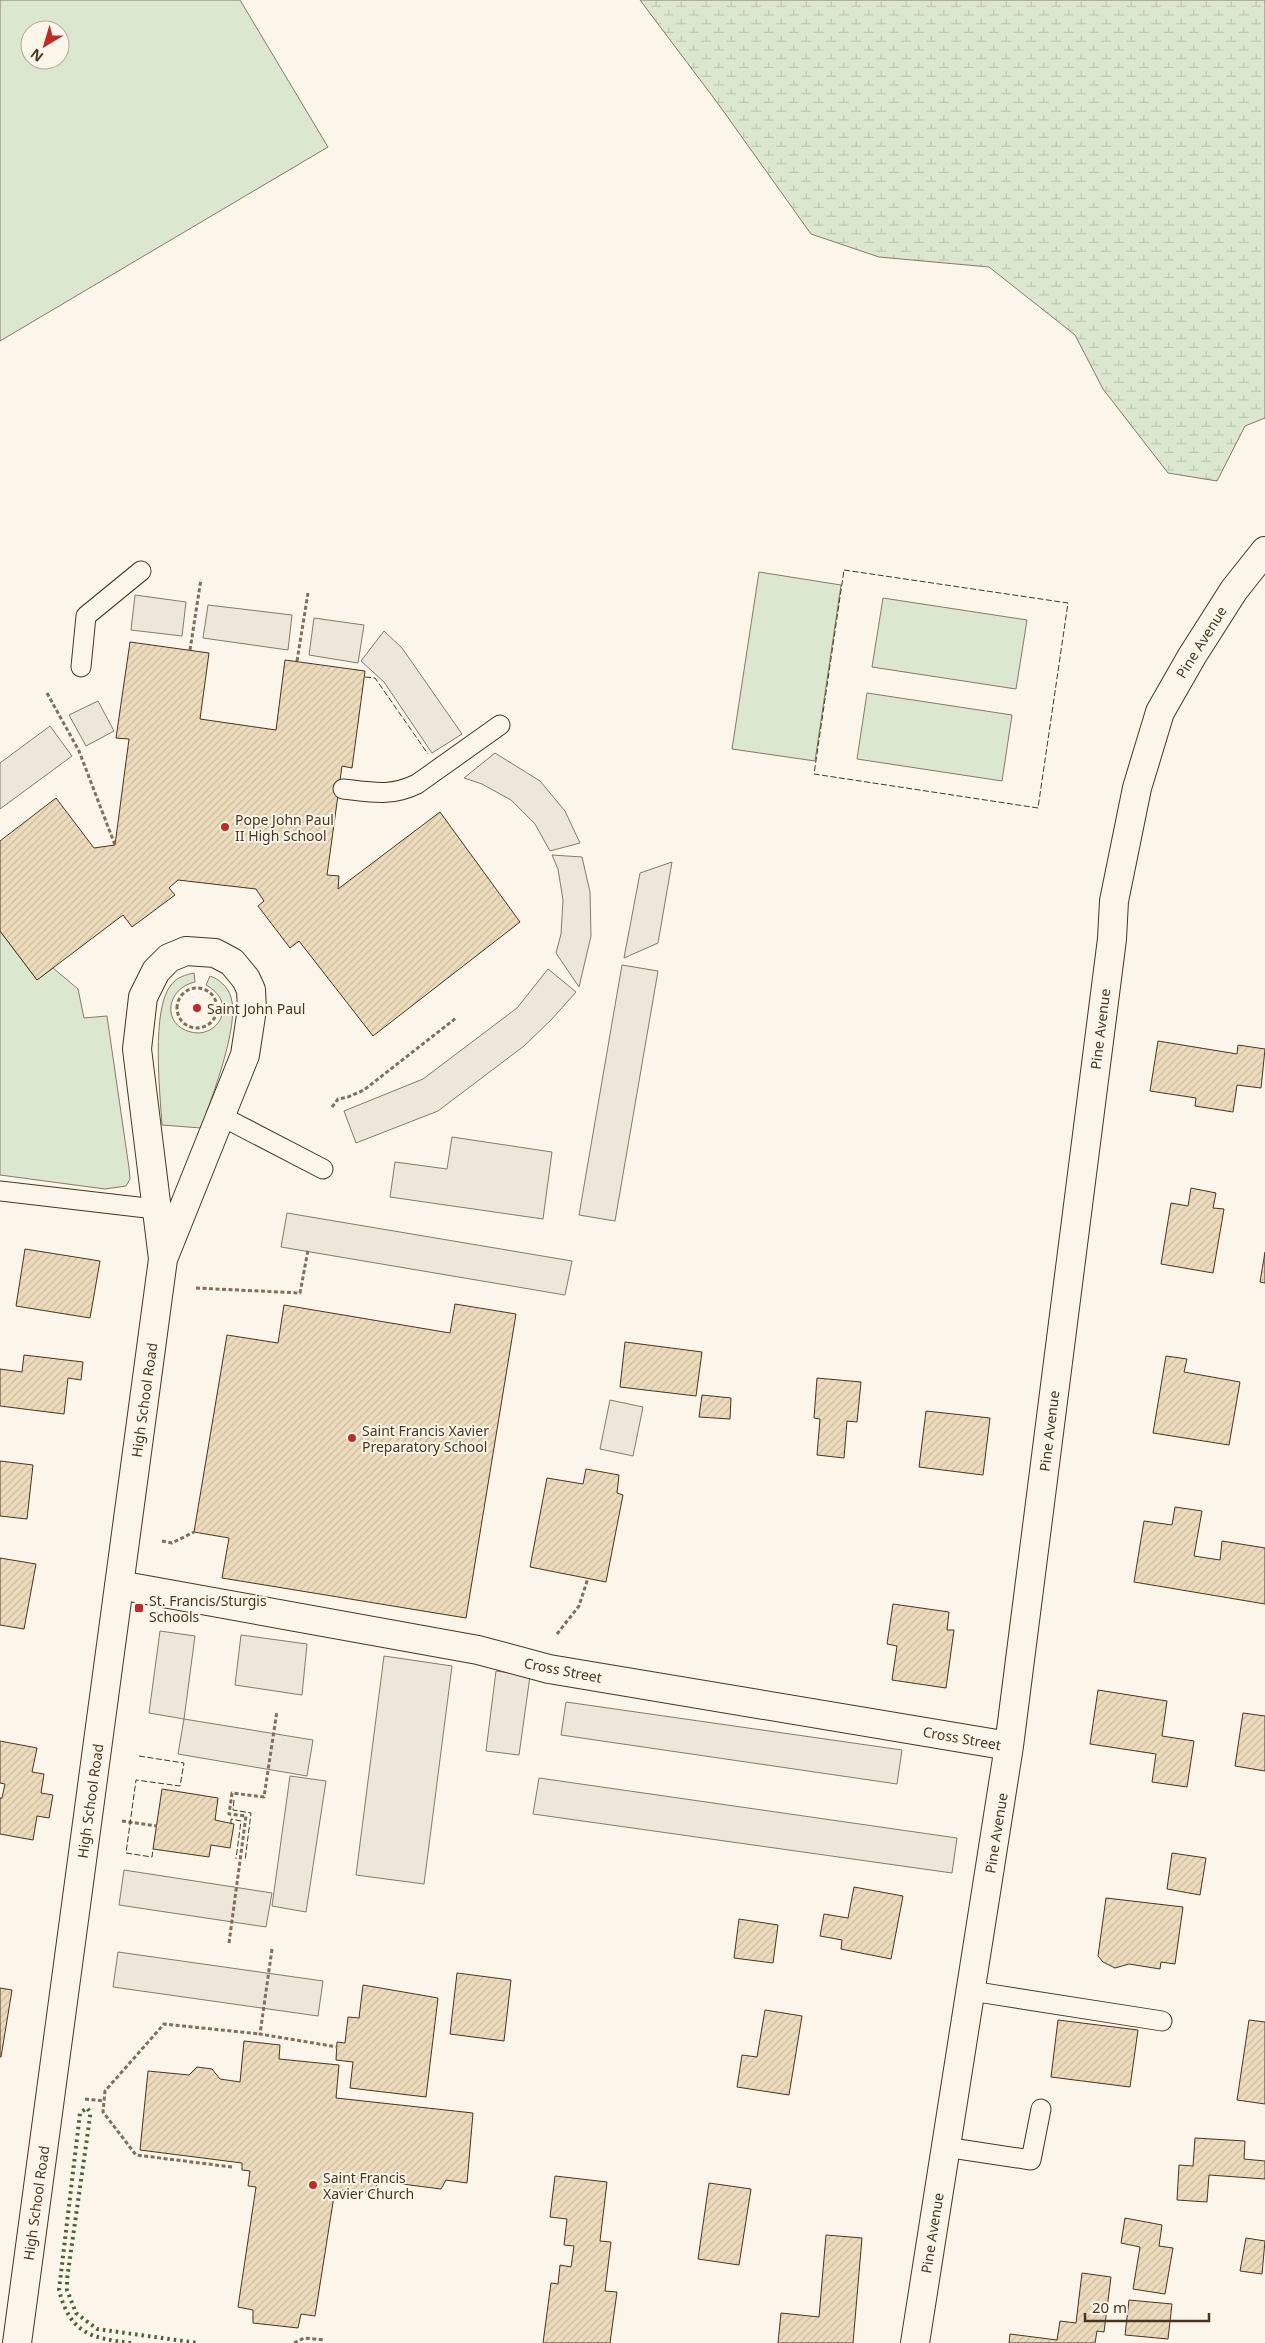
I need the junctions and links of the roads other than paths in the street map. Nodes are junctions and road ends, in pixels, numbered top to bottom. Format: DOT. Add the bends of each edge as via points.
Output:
graph roads {
  1 [pos="1265,551"];
  2 [pos="141,571"];
  3 [pos="81,668"];
  4 [pos="500,725"];
  5 [pos="343,789"];
  6 [pos="221,1116"];
  7 [pos="323,1169"];
  8 [pos="0,1191"];
  9 [pos="156,1209"];
  10 [pos="163,1259"];
  11 [pos="119,1585"];
  12 [pos="1009,1746"];
  13 [pos="971,1991"];
  14 [pos="1162,2021"];
  15 [pos="1041,2109"];
  16 [pos="945,2147"];
  17 [pos="17,2343"];
  18 [pos="915,2343"];
  1 -- 12 [label="street, Pine Avenue" via="1234,590 1160,712 1137,788 1114,902 1112,939"];
  2 -- 3 [label="lane" via="86,616"];
  4 -- 5 [label="lane" via="402,792"];
  6 -- 7 [label="lane"];
  6 -- 9 [label="street, High School Road" via="245,1055 253,1001 246,979 232,962 215,953 186,951 169,958 156,970 143,997 137,1049"];
  6 -- 10 [label="street, High School Road"];
  8 -- 9 [label="lane"];
  9 -- 10 [label="street, High School Road"];
  10 -- 11 [label="street, High School Road"];
  11 -- 12 [label="street, Cross Street" via="478,1650 549,1669"];
  11 -- 17 [label="street, High School Road"];
  12 -- 13 [label="street, Pine Avenue"];
  13 -- 14 [label="lane"];
  13 -- 16 [label="street, Pine Avenue"];
  15 -- 16 [label="lane" via="1031,2160"];
  16 -- 18 [label="street, Pine Avenue"];
}
